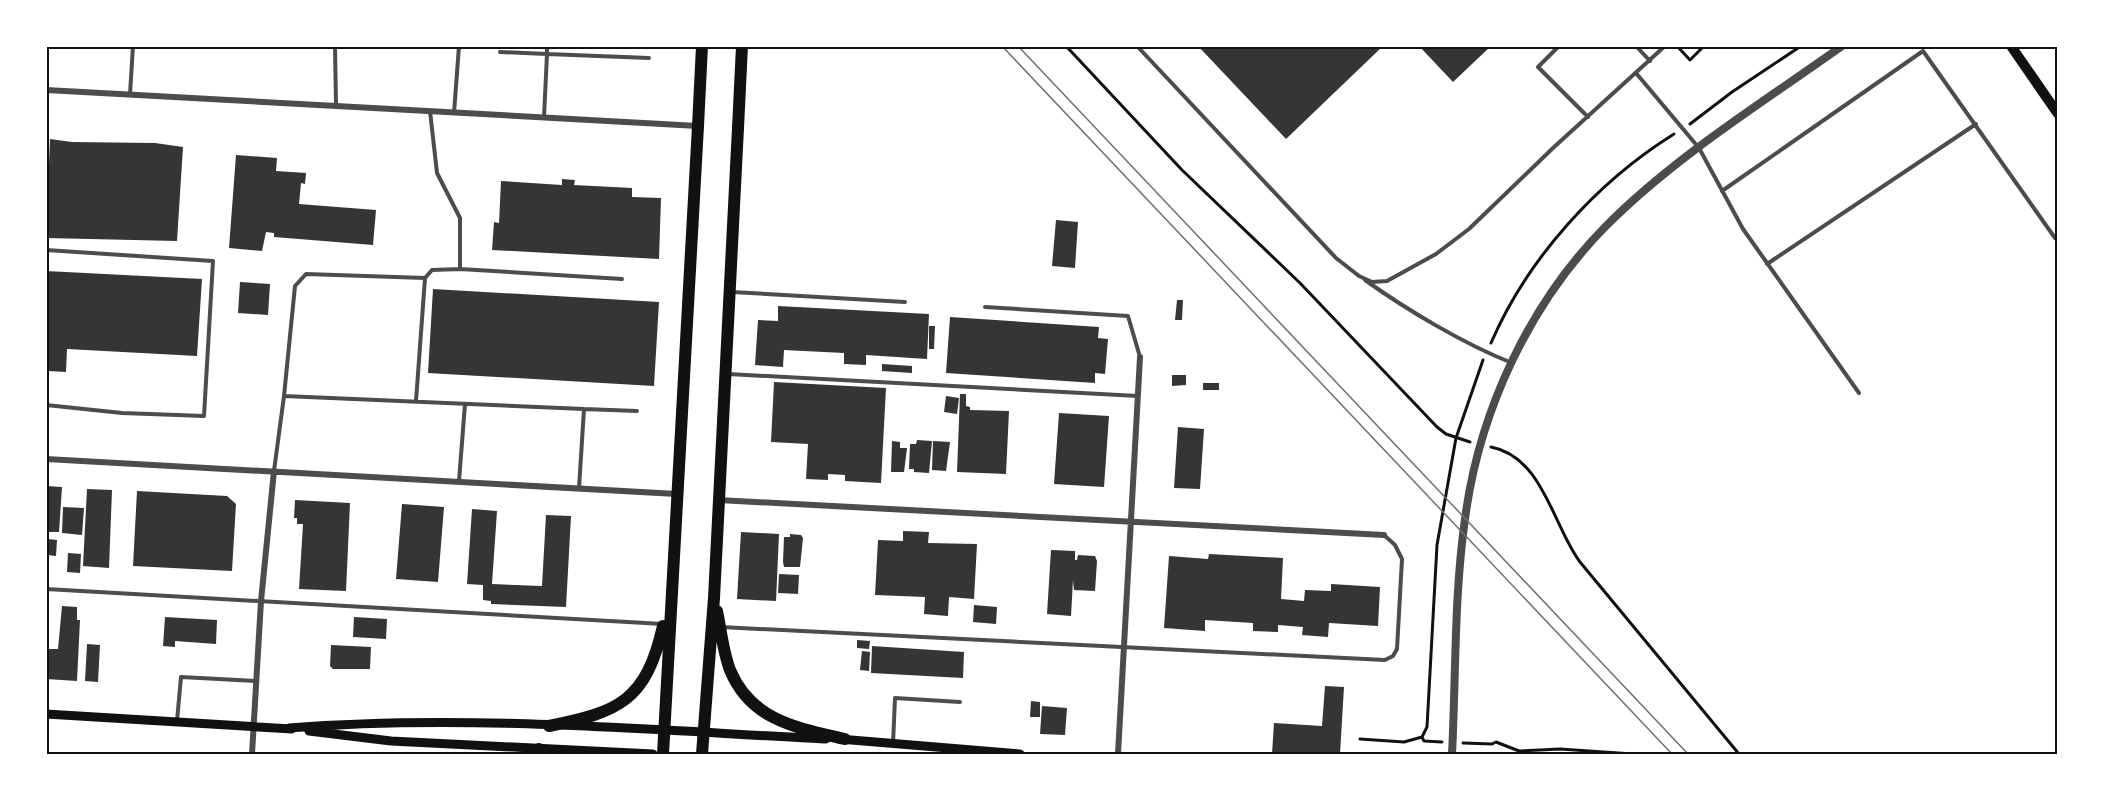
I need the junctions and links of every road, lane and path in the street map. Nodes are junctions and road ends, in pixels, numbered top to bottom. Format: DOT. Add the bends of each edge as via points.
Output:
graph roads {
  1 [pos="133,46"];
  2 [pos="335,46"];
  3 [pos="459,46"];
  4 [pos="548,46"];
  5 [pos="702,46"];
  6 [pos="742,46"];
  7 [pos="1066,46"];
  8 [pos="1137,46"];
  9 [pos="1559,46"];
  10 [pos="1635,46"];
  11 [pos="1665,46"];
  12 [pos="1677,46"];
  13 [pos="1704,46"];
  14 [pos="1801,46"];
  15 [pos="1842,46"];
  16 [pos="2011,46"];
  17 [pos="500,52"];
  18 [pos="547,54"];
  19 [pos="649,58"];
  20 [pos="1650,61"];
  21 [pos="1636,73"];
  22 [pos="46,90"];
  23 [pos="130,95"];
  24 [pos="336,106"];
  25 [pos="430,111"];
  26 [pos="454,113"];
  27 [pos="1704,114"];
  28 [pos="2058,114"];
  29 [pos="1588,117"];
  30 [pos="543,118"];
  31 [pos="1976,124"];
  32 [pos="698,126"];
  33 [pos="1665,140"];
  34 [pos="1699,148"];
  35 [pos="1722,191"];
  36 [pos="2055,238"];
  37 [pos="46,250"];
  38 [pos="1767,264"];
  39 [pos="460,269"];
  40 [pos="1359,276"];
  41 [pos="425,278"];
  42 [pos="622,279"];
  43 [pos="728,291"];
  44 [pos="905,302"];
  45 [pos="985,307"];
  46 [pos="1495,333"];
  47 [pos="1140,357"];
  48 [pos="1512,363"];
  49 [pos="1479,372"];
  50 [pos="724,374"];
  51 [pos="1858,393"];
  52 [pos="284,396"];
  53 [pos="1138,396"];
  54 [pos="416,401"];
  55 [pos="465,404"];
  56 [pos="46,405"];
  57 [pos="584,409"];
  58 [pos="637,411"];
  59 [pos="1456,438"];
  60 [pos="1468,441"];
  61 [pos="1488,446"];
  62 [pos="46,459"];
  63 [pos="274,471"];
  64 [pos="459,481"];
  65 [pos="579,488"];
  66 [pos="677,494"];
  67 [pos="718,500"];
  68 [pos="1131,522"];
  69 [pos="1384,535"];
  70 [pos="46,589"];
  71 [pos="261,601"];
  72 [pos="666,624"];
  73 [pos="716,626"];
  74 [pos="1124,647"];
  75 [pos="257,681"];
  76 [pos="960,702"];
  77 [pos="46,714"];
  78 [pos="177,722"];
  79 [pos="549,726"];
  80 [pos="254,727"];
  81 [pos="289,728"];
  82 [pos="664,731"];
  83 [pos="704,733"];
  84 [pos="1360,739"];
  85 [pos="845,740"];
  86 [pos="893,744"];
  87 [pos="1492,744"];
  88 [pos="493,751"];
  89 [pos="544,752"];
  90 [pos="252,754"];
  91 [pos="654,754"];
  92 [pos="663,754"];
  93 [pos="702,754"];
  94 [pos="1020,754"];
  95 [pos="1118,754"];
  96 [pos="1452,754"];
  97 [pos="1633,754"];
  98 [pos="1738,754"];
  1 -- 23 [label="lane"];
  2 -- 24 [label="lane"];
  3 -- 26 [label="lane"];
  4 -- 18 [label="lane"];
  5 -- 32 [label="highway"];
  6 -- 43 [label="highway"];
  7 -- 59 [label="path" via="1182,170 1300,283 1437,427"];
  8 -- 40 [label="lane" via="1336,258"];
  9 -- 29 [label="lane" via="1538,67"];
  10 -- 20 [label="lane"];
  11 -- 20 [label="lane"];
  12 -- 13 [label="path" via="1690,60"];
  14 -- 27 [label="path"];
  15 -- 34 [label="street"];
  16 -- 28 [label="main road"];
  17 -- 18 [label="lane"];
  18 -- 19 [label="lane"];
  18 -- 30 [label="lane"];
  20 -- 21 [label="lane"];
  21 -- 29 [label="lane"];
  21 -- 34 [label="lane"];
  22 -- 23 [label="street"];
  23 -- 24 [label="street"];
  24 -- 25 [label="street"];
  25 -- 26 [label="street"];
  25 -- 39 [label="lane" via="437,173 460,218"];
  26 -- 30 [label="street"];
  29 -- 40 [label="lane" via="1469,229 1436,254 1387,281 1372,282"];
  30 -- 32 [label="street"];
  31 -- 35 [label="lane" via="1923,51"];
  31 -- 36 [label="lane"];
  31 -- 38 [label="lane"];
  32 -- 66 [label="highway"];
  33 -- 46 [label="path" via="1594,197 1560,235 1528,277"];
  34 -- 35 [label="lane"];
  34 -- 48 [label="street" via="1626,207 1588,245 1549,297"];
  35 -- 38 [label="lane"];
  37 -- 56 [label="lane" via="213,261 204,416"];
  38 -- 51 [label="lane"];
  39 -- 41 [label="lane" via="432,270"];
  39 -- 42 [label="lane"];
  40 -- 48 [label="lane" via="1486,353"];
  41 -- 52 [label="lane" via="306,274 295,286"];
  41 -- 54 [label="lane"];
  43 -- 44 [label="lane"];
  43 -- 50 [label="highway"];
  45 -- 47 [label="lane" via="1128,316"];
  47 -- 53 [label="street"];
  48 -- 96 [label="street" via="1479,444 1465,518"];
  49 -- 59 [label="path"];
  50 -- 53 [label="lane"];
  50 -- 67 [label="highway"];
  52 -- 54 [label="lane"];
  52 -- 63 [label="lane"];
  53 -- 68 [label="street"];
  54 -- 55 [label="lane"];
  55 -- 57 [label="lane"];
  55 -- 64 [label="lane"];
  57 -- 58 [label="lane"];
  57 -- 65 [label="lane"];
  59 -- 60 [label="path"];
  59 -- 84 [label="path" via="1437,545 1427,727 1423,739"];
  61 -- 98 [label="path" via="1499,448 1526,467 1570,548"];
  62 -- 63 [label="street"];
  63 -- 64 [label="street"];
  63 -- 71 [label="street"];
  64 -- 65 [label="street"];
  65 -- 66 [label="street"];
  66 -- 72 [label="highway"];
  67 -- 68 [label="street"];
  67 -- 73 [label="highway"];
  68 -- 69 [label="street"];
  68 -- 74 [label="street"];
  69 -- 74 [label="lane" via="1402,559 1397,649 1385,660"];
  70 -- 71 [label="lane"];
  71 -- 72 [label="lane"];
  71 -- 75 [label="street"];
  72 -- 79 [label="highway" via="653,662 623,702 595,716"];
  72 -- 82 [label="highway"];
  73 -- 74 [label="lane"];
  73 -- 83 [label="highway"];
  73 -- 85 [label="highway" via="742,693 761,711 786,725"];
  74 -- 95 [label="street"];
  75 -- 78 [label="lane" via="181,677"];
  75 -- 80 [label="street"];
  76 -- 86 [label="lane" via="895,698"];
  77 -- 78 [label="main road"];
  78 -- 80 [label="main road"];
  79 -- 81 [label="main road" via="369,722"];
  79 -- 82 [label="main road"];
  80 -- 81 [label="main road"];
  80 -- 90 [label="street"];
  81 -- 88 [label="main road"];
  82 -- 83 [label="main road"];
  82 -- 92 [label="highway"];
  83 -- 85 [label="main road"];
  83 -- 93 [label="highway"];
  85 -- 86 [label="main road"];
  86 -- 94 [label="main road"];
  87 -- 97 [label="path" via="1519,751 1560,749"];
  88 -- 89 [label="main road"];
  89 -- 91 [label="main road"];
}
